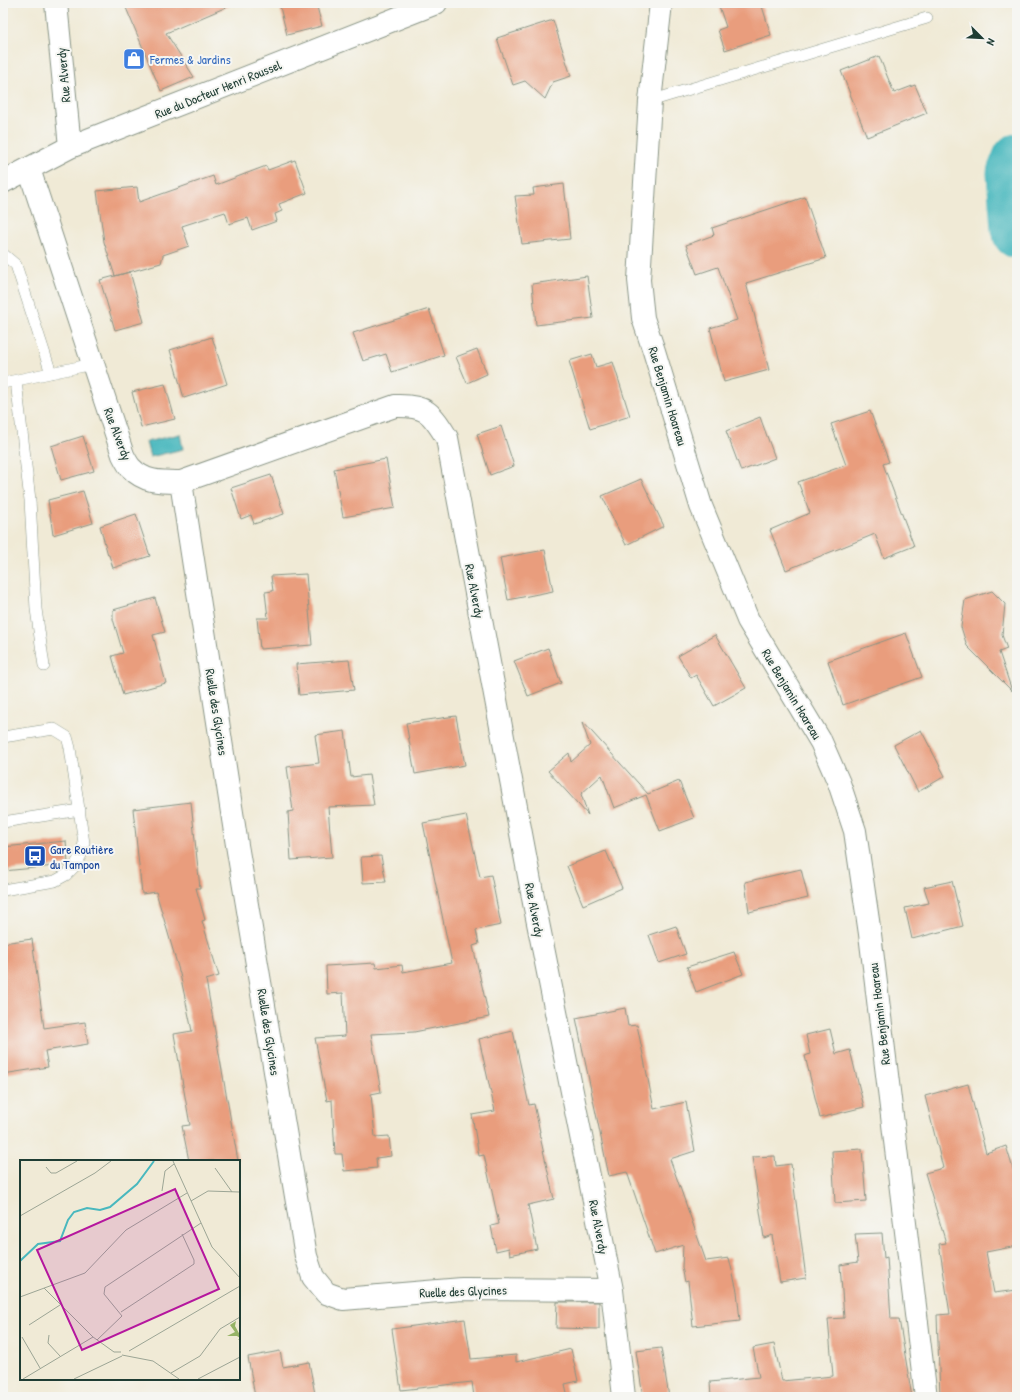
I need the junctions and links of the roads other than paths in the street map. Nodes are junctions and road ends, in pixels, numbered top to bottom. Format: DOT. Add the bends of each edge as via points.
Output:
graph roads {
  1 [pos="56,3"];
  2 [pos="436,3"];
  3 [pos="660,3"];
  4 [pos="927,18"];
  5 [pos="650,101"];
  6 [pos="70,148"];
  7 [pos="29,169"];
  8 [pos="3,182"];
  9 [pos="3,254"];
  10 [pos="93,364"];
  11 [pos="50,373"];
  12 [pos="16,381"];
  13 [pos="3,383"];
  14 [pos="180,482"];
  15 [pos="44,666"];
  16 [pos="3,737"];
  17 [pos="80,810"];
  18 [pos="3,822"];
  19 [pos="3,890"];
  20 [pos="612,1290"];
  21 [pos="624,1397"];
  22 [pos="926,1397"];
  1 -- 6 [label="street, Rue Alverdy"];
  2 -- 6 [label="street, Rue du Docteur Henri Roussel"];
  3 -- 5 [label="street, Rue Benjamin Hoareau"];
  4 -- 5 [label="lane"];
  5 -- 22 [label="street, Rue Benjamin Hoareau" via="639,280 643,318 702,506 745,613 821,742 839,783 855,831 871,942"];
  6 -- 7 [label="street, Rue du Docteur Henri Roussel"];
  7 -- 8 [label="street, Rue du Docteur Henri Roussel"];
  7 -- 10 [label="street, Rue Alverdy"];
  9 -- 11 [label="lane" via="16,265"];
  10 -- 11 [label="lane"];
  10 -- 14 [label="street, Rue Alverdy" via="123,455 131,468 142,477 156,482"];
  11 -- 12 [label="lane"];
  12 -- 13 [label="lane"];
  12 -- 15 [label="lane" via="30,500 36,609"];
  14 -- 20 [label="street, Ruelle des Glycines" via="237,845 306,1256 313,1277 326,1293 343,1299 462,1289"];
  14 -- 20 [label="street, Rue Alverdy" via="395,406 412,406 426,411 438,423 447,438 534,903"];
  16 -- 17 [label="lane" via="54,729 67,737"];
  17 -- 18 [label="lane"];
  17 -- 19 [label="lane" via="84,843 75,866 55,881"];
  20 -- 21 [label="street, Rue Alverdy"];
}
